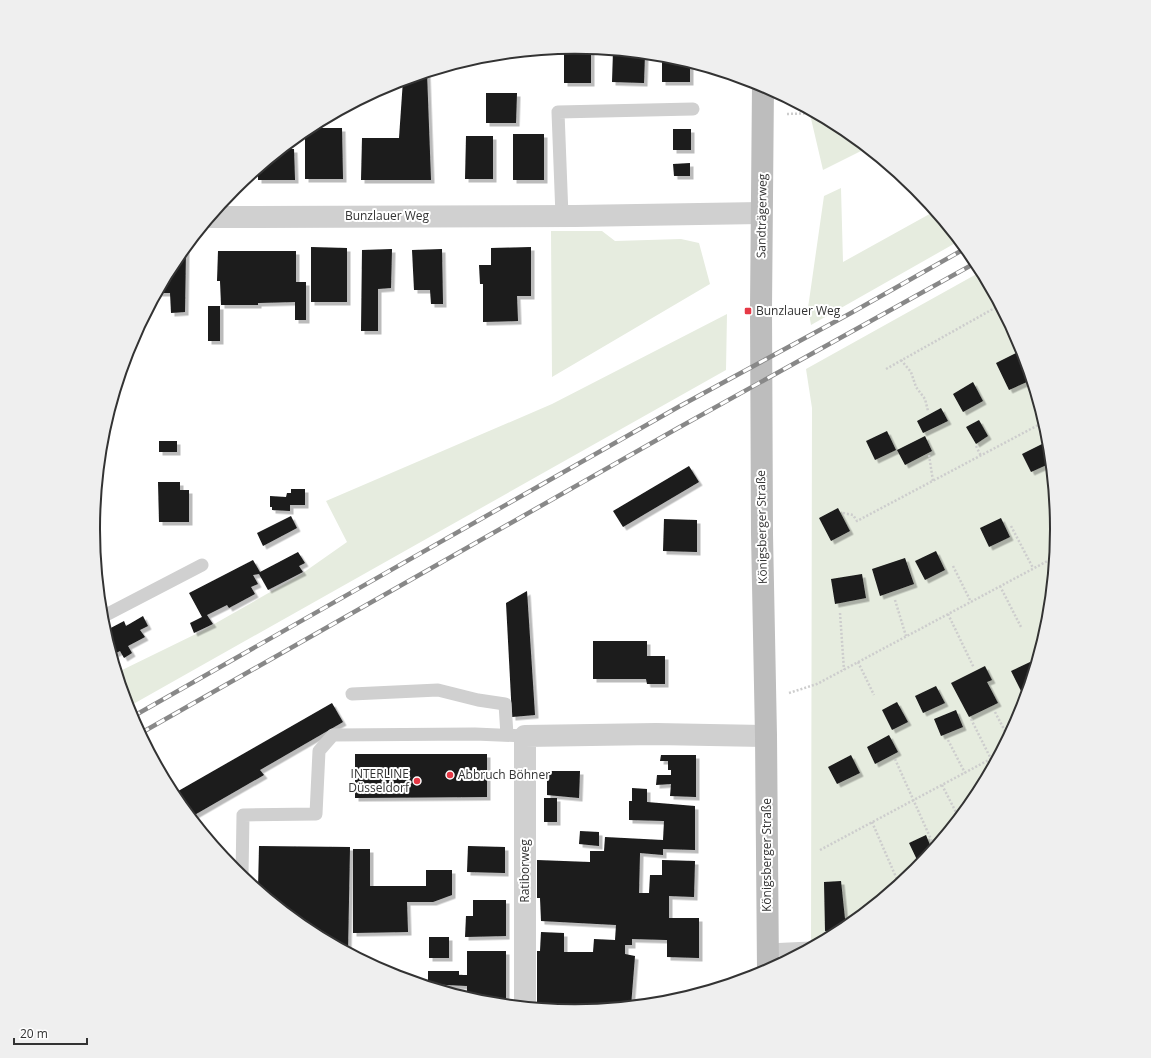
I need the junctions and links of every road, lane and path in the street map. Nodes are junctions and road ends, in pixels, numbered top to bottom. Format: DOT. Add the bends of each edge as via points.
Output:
graph roads {
  1 [pos="763,93"];
  2 [pos="693,109"];
  3 [pos="804,113"];
  4 [pos="762,114"];
  5 [pos="761,213"];
  6 [pos="219,215"];
  7 [pos="562,216"];
  8 [pos="996,307"];
  9 [pos="761,318"];
  10 [pos="901,360"];
  11 [pos="886,369"];
  12 [pos="928,411"];
  13 [pos="1038,425"];
  14 [pos="976,446"];
  15 [pos="929,455"];
  16 [pos="981,456"];
  17 [pos="933,481"];
  18 [pos="843,513"];
  19 [pos="1011,526"];
  20 [pos="1049,560"];
  21 [pos="202,565"];
  22 [pos="953,566"];
  23 [pos="1033,568"];
  24 [pos="1000,586"];
  25 [pos="895,600"];
  26 [pos="971,602"];
  27 [pos="109,614"];
  28 [pos="840,614"];
  29 [pos="948,614"];
  30 [pos="1021,627"];
  31 [pos="906,636"];
  32 [pos="858,662"];
  33 [pos="974,668"];
  34 [pos="844,670"];
  35 [pos="352,694"];
  36 [pos="874,695"];
  37 [pos="765,700"];
  38 [pos="995,712"];
  39 [pos="971,719"];
  40 [pos="1005,732"];
  41 [pos="516,735"];
  42 [pos="766,736"];
  43 [pos="948,740"];
  44 [pos="895,759"];
  45 [pos="991,759"];
  46 [pos="965,773"];
  47 [pos="942,785"];
  48 [pos="913,801"];
  49 [pos="956,813"];
  50 [pos="872,822"];
  51 [pos="932,843"];
  52 [pos="820,850"];
  53 [pos="242,867"];
  54 [pos="897,879"];
  55 [pos="787,955"];
  56 [pos="768,960"];
  57 [pos="525,1001"];
  1 -- 4 [label="main road, Sandträgerweg"];
  2 -- 7 [label="lane" via="558,112"];
  3 -- 4 [label="path"];
  4 -- 5 [label="main road, Sandträgerweg"];
  5 -- 7 [label="street, Bunzlauer Weg"];
  5 -- 9 [label="main road, Sandträgerweg"];
  6 -- 7 [label="street, Bunzlauer Weg"];
  8 -- 10 [label="path"];
  9 -- 37 [label="main road, Königsberger Straße"];
  10 -- 11 [label="path"];
  10 -- 12 [label="path" via="911,372 916,387 925,399"];
  13 -- 16 [label="path"];
  14 -- 16 [label="path"];
  15 -- 17 [label="path"];
  16 -- 17 [label="path"];
  17 -- 18 [label="path" via="857,521 853,515"];
  19 -- 23 [label="path"];
  20 -- 23 [label="path"];
  21 -- 27 [label="lane"];
  22 -- 26 [label="path"];
  23 -- 24 [label="path"];
  24 -- 26 [label="path"];
  24 -- 30 [label="path"];
  25 -- 31 [label="path"];
  26 -- 29 [label="path"];
  28 -- 34 [label="path"];
  29 -- 31 [label="path"];
  29 -- 33 [label="path"];
  31 -- 32 [label="path"];
  32 -- 34 [label="path"];
  32 -- 36 [label="path"];
  34 -- 37 [label="path" via="817,684"];
  35 -- 41 [label="lane" via="438,690 505,704"];
  37 -- 42 [label="main road, Königsberger Straße"];
  38 -- 40 [label="path"];
  39 -- 45 [label="path"];
  41 -- 42 [label="street"];
  41 -- 53 [label="lane" via="333,735 319,751 316,814 243,815"];
  41 -- 57 [label="street, Ratiborweg"];
  42 -- 56 [label="main road, Königsberger Straße"];
  43 -- 46 [label="path"];
  44 -- 48 [label="path"];
  45 -- 46 [label="path"];
  46 -- 47 [label="path"];
  47 -- 48 [label="path"];
  47 -- 49 [label="path"];
  48 -- 50 [label="path"];
  48 -- 51 [label="path"];
  50 -- 52 [label="path"];
  50 -- 54 [label="path"];
  55 -- 56 [label="lane, Königsberger Straße"];
}
